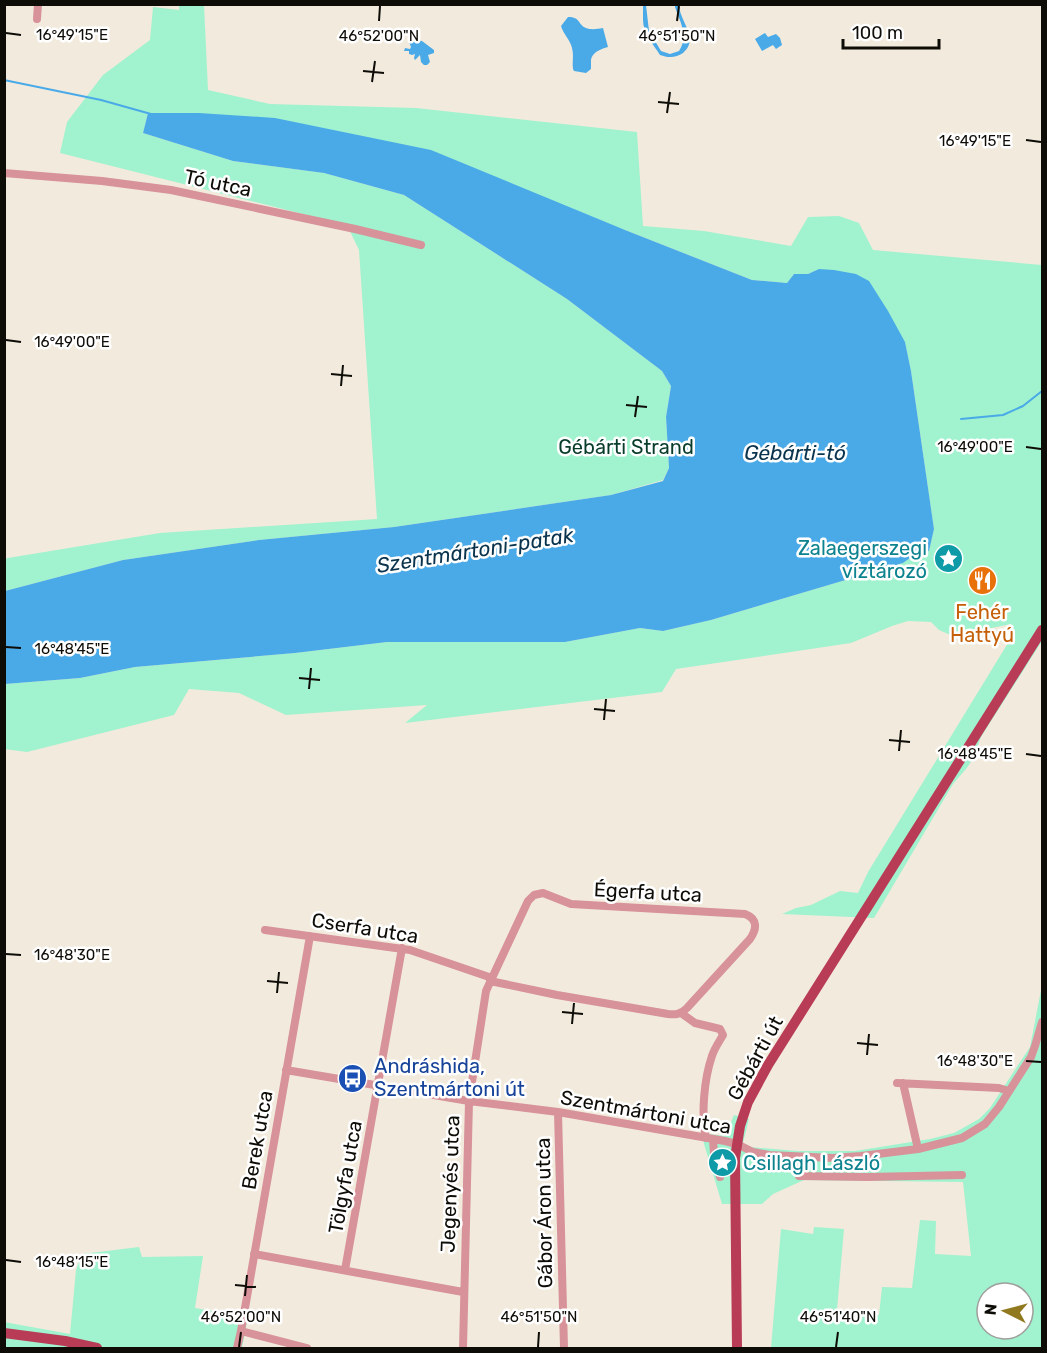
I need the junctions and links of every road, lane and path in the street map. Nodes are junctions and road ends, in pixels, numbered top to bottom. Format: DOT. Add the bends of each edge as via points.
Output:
graph roads {
  1 [pos="38,4"];
  2 [pos="37,20"];
  3 [pos="4,173"];
  4 [pos="422,245"];
  5 [pos="1042,630"];
  6 [pos="538,893"];
  7 [pos="265,930"];
  8 [pos="310,936"];
  9 [pos="402,948"];
  10 [pos="491,980"];
  11 [pos="681,1013"];
  12 [pos="1042,1022"];
  13 [pos="286,1070"];
  14 [pos="378,1086"];
  15 [pos="1009,1091"];
  16 [pos="469,1101"];
  17 [pos="558,1112"];
  18 [pos="709,1139"];
  19 [pos="737,1144"];
  20 [pos="918,1149"];
  21 [pos="833,1158"];
  22 [pos="834,1175"];
  23 [pos="962,1175"];
  24 [pos="799,1176"];
  25 [pos="720,1177"];
  26 [pos="254,1254"];
  27 [pos="345,1270"];
  28 [pos="463,1292"];
  29 [pos="241,1331"];
  30 [pos="4,1333"];
  31 [pos="97,1348"];
  32 [pos="237,1348"];
  33 [pos="307,1348"];
  34 [pos="463,1348"];
  35 [pos="564,1348"];
  36 [pos="736,1348"];
  1 -- 2 [label="street"];
  3 -- 4 [label="street, Tó utca" via="171,190"];
  5 -- 19 [label="main road, Gébárti út" via="758,1081 745,1110"];
  6 -- 10 [label="street, Jegenyés utca" via="530,897"];
  6 -- 11 [label="street, Égerfa utca" via="571,904 749,915 755,921 750,939"];
  7 -- 8 [label="street, Cserfa utca"];
  8 -- 9 [label="street, Cserfa utca"];
  8 -- 13 [label="street, Berek utca"];
  9 -- 10 [label="street, Cserfa utca"];
  9 -- 14 [label="street, Tölgyfa utca"];
  10 -- 11 [label="street, Cserfa utca" via="668,1014"];
  10 -- 16 [label="street, Jegenyés utca"];
  11 -- 18 [label="street, Cserfa utca" via="695,1023 723,1032 712,1056 706,1088 703,1113"];
  12 -- 15 [label="street, Szentmártoni utca" via="1031,1057"];
  13 -- 14 [label="street, Szentmártoni utca"];
  13 -- 26 [label="street, Berek utca"];
  14 -- 16 [label="street, Szentmártoni utca"];
  14 -- 27 [label="street, Tölgyfa utca"];
  15 -- 20 [label="street, Szentmártoni utca" via="990,1118 975,1131"];
  15 -- 20 [label="street" via="900,1083"];
  16 -- 17 [label="street, Szentmártoni utca"];
  16 -- 28 [label="street, Jegenyés utca"];
  17 -- 18 [label="street, Szentmártoni utca"];
  17 -- 35 [label="street, Gábor Áron utca"];
  18 -- 19 [label="street, Szentmártoni utca"];
  18 -- 25 [label="street"];
  19 -- 21 [label="street, Szentmártoni utca" via="769,1155"];
  19 -- 36 [label="main road, Gébárti út"];
  20 -- 21 [label="street, Szentmártoni utca"];
  21 -- 22 [label="street"];
  22 -- 23 [label="street"];
  22 -- 24 [label="street"];
  26 -- 27 [label="street"];
  26 -- 29 [label="street, Berek utca"];
  27 -- 28 [label="street"];
  28 -- 34 [label="street, Jegenyés utca"];
  29 -- 32 [label="street, Berek utca"];
  29 -- 33 [label="street"];
  30 -- 31 [label="main road"];
}
